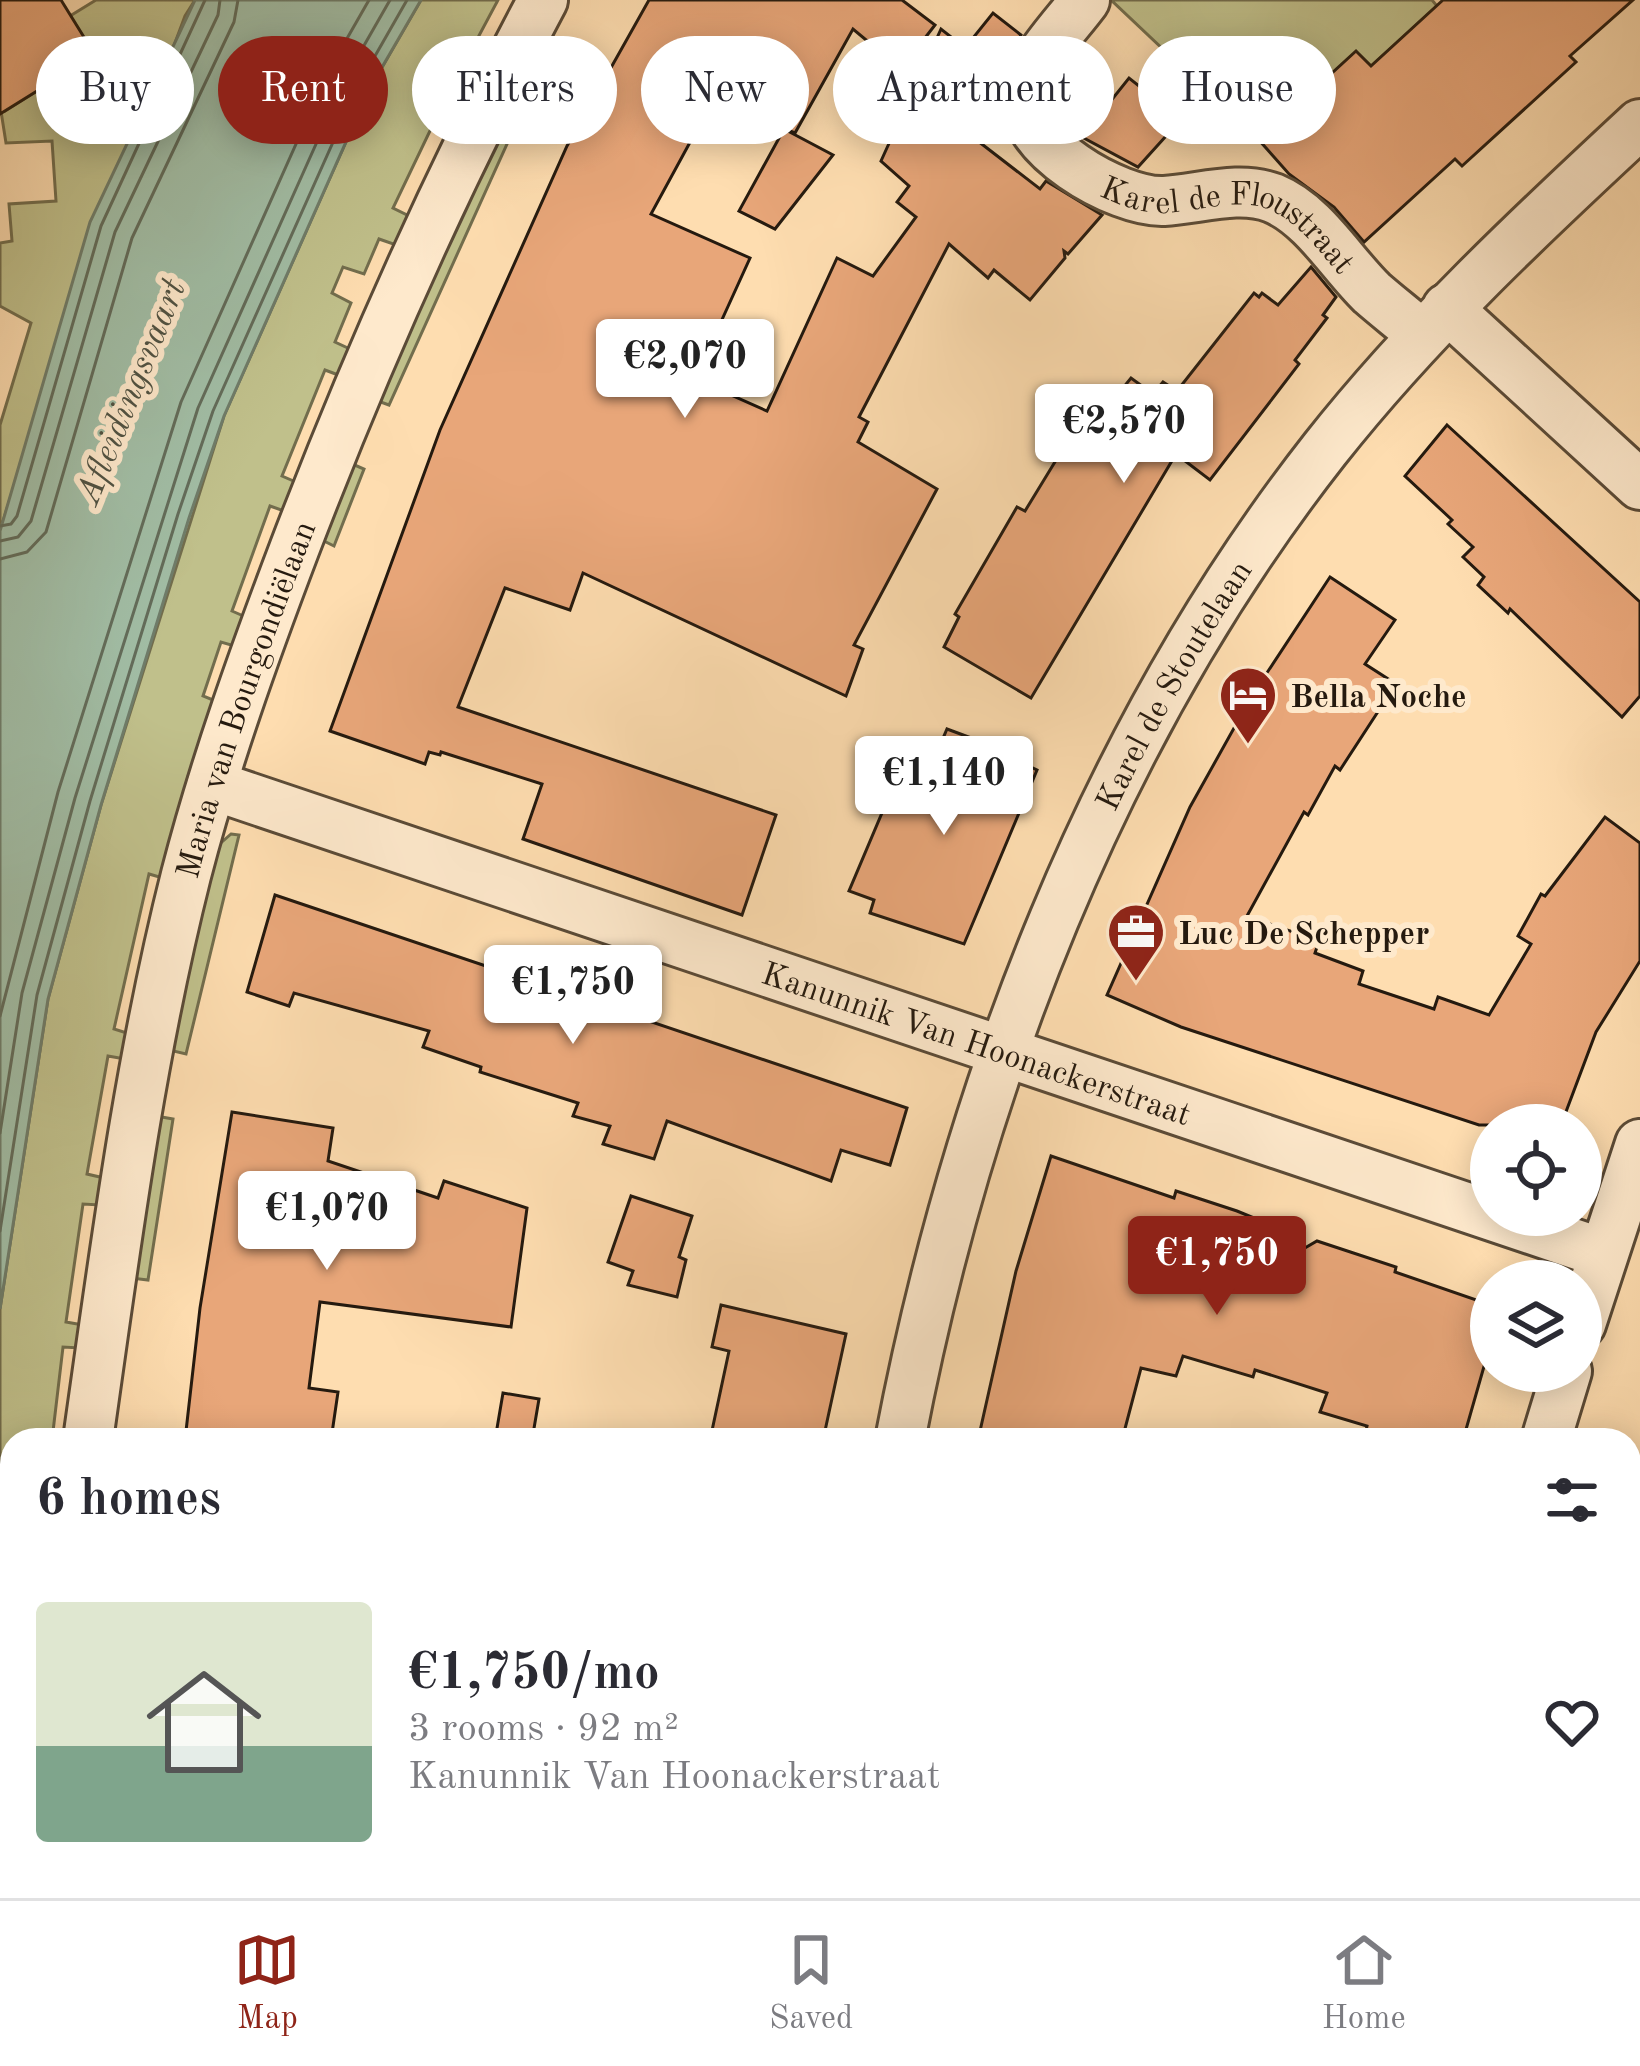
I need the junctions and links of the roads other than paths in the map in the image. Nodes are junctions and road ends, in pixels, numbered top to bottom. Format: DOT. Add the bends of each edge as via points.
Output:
graph roads {
  1 [pos="543,0"];
  2 [pos="1085,0"];
  3 [pos="1640,124"];
  4 [pos="1434,321"];
  5 [pos="1640,485"];
  6 [pos="212,785"];
  7 [pos="1002,1053"];
  8 [pos="1640,1144"];
  9 [pos="1602,1253"];
  10 [pos="1600,1260"];
  11 [pos="1561,1392"];
  12 [pos="90,1428"];
  13 [pos="903,1428"];
  14 [pos="1550,1428"];
  1 -- 6 [label="street, Maria van Bourgondiëlaan" via="364,373 232,711"];
  2 -- 4 [label="street, Karel de Floustraat" via="1024,93 1025,117 1039,137 1103,187 1129,196 1259,194 1279,201 1372,292"];
  3 -- 4 [label="street, Karel de Stoutelaan"];
  4 -- 5 [label="street, Karel de Floustraat"];
  4 -- 7 [label="street, Karel de Stoutelaan" via="1324,451 1157,700"];
  6 -- 7 [label="street, Kanunnik Van Hoonackerstraat"];
  6 -- 12 [label="street, Maria van Bourgondiëlaan" via="139,1082"];
  7 -- 9 [label="street, Kanunnik Van Hoonackerstraat"];
  7 -- 13 [label="street, Karel de Stoutelaan" via="959,1188"];
  8 -- 9 [label="street"];
  9 -- 10 [label="street"];
  11 -- 14 [label="street"];
}
